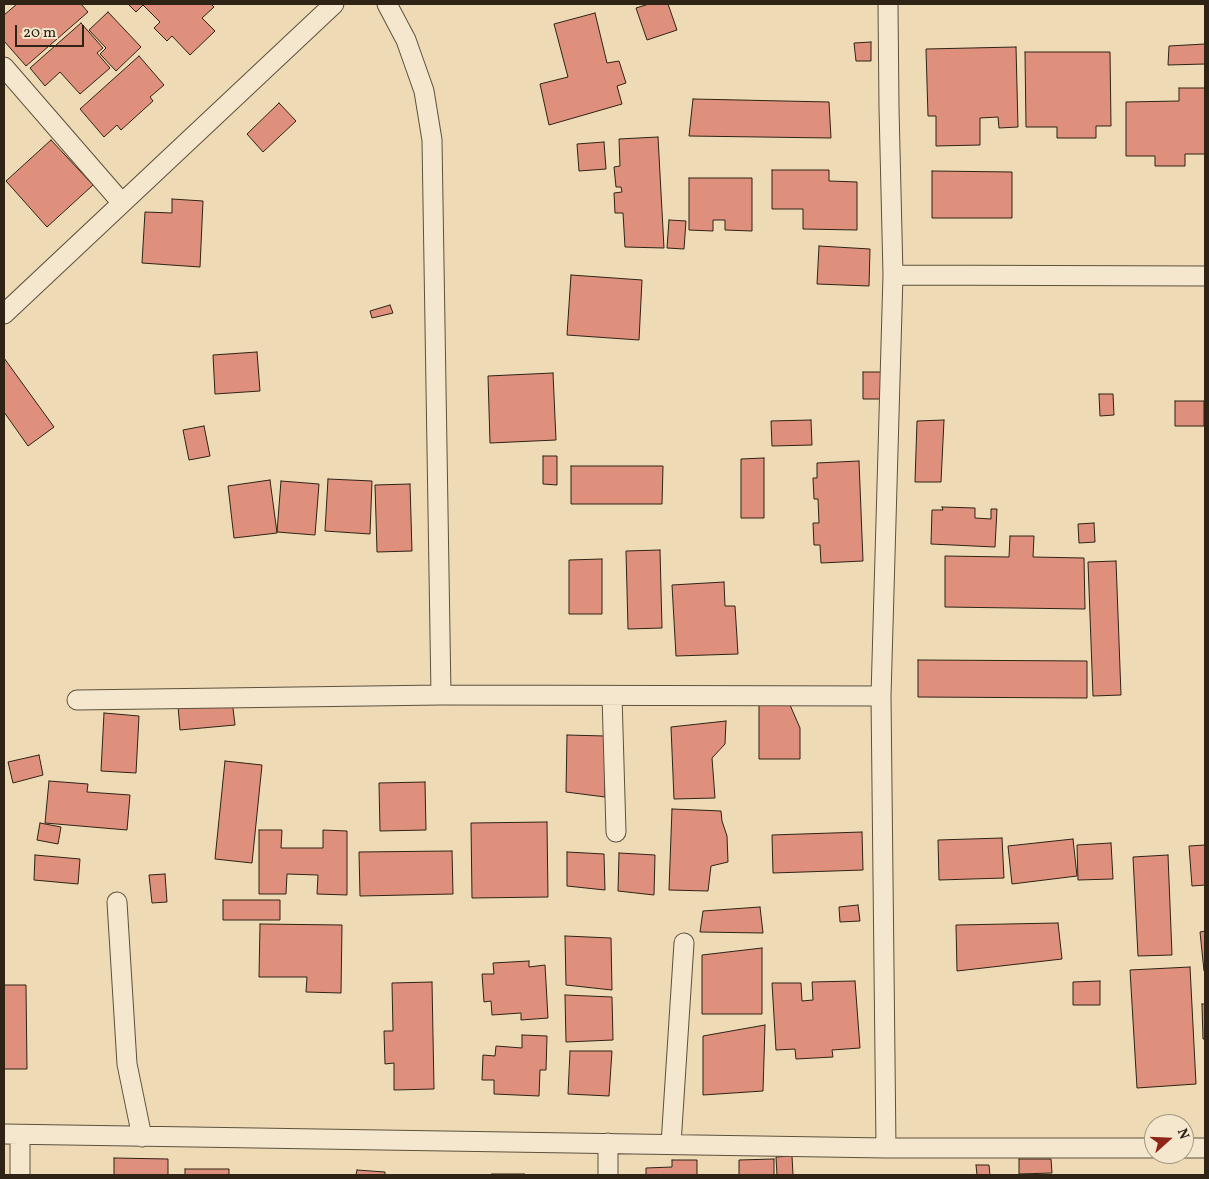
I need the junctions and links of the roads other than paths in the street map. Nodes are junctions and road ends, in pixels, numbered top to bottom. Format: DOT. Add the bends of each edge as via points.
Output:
graph roads {
  1 [pos="334,4"];
  2 [pos="387,4"];
  3 [pos="888,4"];
  4 [pos="4,67"];
  5 [pos="122,203"];
  6 [pos="893,275"];
  7 [pos="1205,276"];
  8 [pos="4,314"];
  9 [pos="441,695"];
  10 [pos="612,696"];
  11 [pos="881,696"];
  12 [pos="77,700"];
  13 [pos="616,832"];
  14 [pos="117,902"];
  15 [pos="684,943"];
  16 [pos="12,1135"];
  17 [pos="142,1137"];
  18 [pos="608,1143"];
  19 [pos="671,1144"];
  20 [pos="886,1148"];
  21 [pos="1144,1148"];
  22 [pos="20,1175"];
  23 [pos="608,1175"];
  1 -- 5 [label="street"];
  2 -- 9 [label="street" via="406,40 424,91 432,140"];
  3 -- 6 [label="street"];
  4 -- 5 [label="street"];
  5 -- 8 [label="street"];
  6 -- 7 [label="street"];
  6 -- 11 [label="street"];
  9 -- 10 [label="street"];
  9 -- 12 [label="street"];
  10 -- 11 [label="street"];
  10 -- 13 [label="street"];
  11 -- 20 [label="street"];
  14 -- 17 [label="street" via="127,1064"];
  15 -- 19 [label="street"];
  16 -- 17 [label="street"];
  16 -- 22 [label="street"];
  17 -- 18 [label="street"];
  18 -- 19 [label="street"];
  18 -- 23 [label="street"];
  19 -- 20 [label="street"];
  20 -- 21 [label="street"];
}
